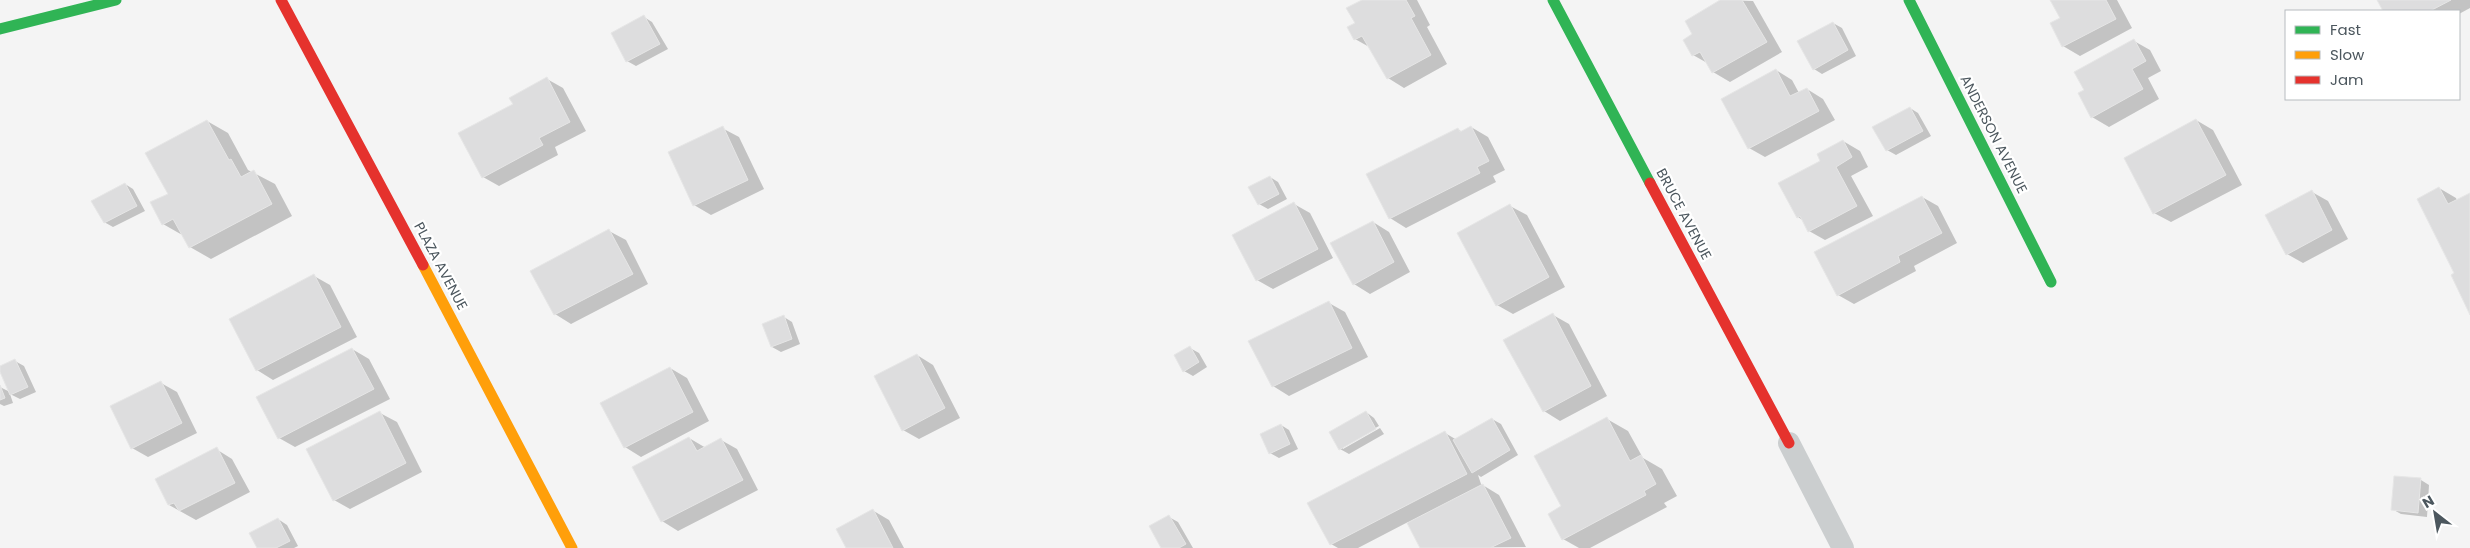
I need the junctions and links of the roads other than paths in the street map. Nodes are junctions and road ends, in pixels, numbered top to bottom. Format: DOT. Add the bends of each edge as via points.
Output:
graph roads {
  1 [pos="116,0"];
  2 [pos="282,0"];
  3 [pos="1553,0"];
  4 [pos="1909,0"];
  5 [pos="0,29"];
  6 [pos="2052,282"];
  7 [pos="1789,443"];
  8 [pos="572,548"];
  9 [pos="1843,548"];
  1 -- 5 [label="street"];
  2 -- 8 [label="street, PLAZA AVENUE"];
  3 -- 7 [label="street, BRUCE AVENUE"];
  4 -- 6 [label="street, ANDERSON AVENUE"];
  7 -- 9 [label="lane"];
}
